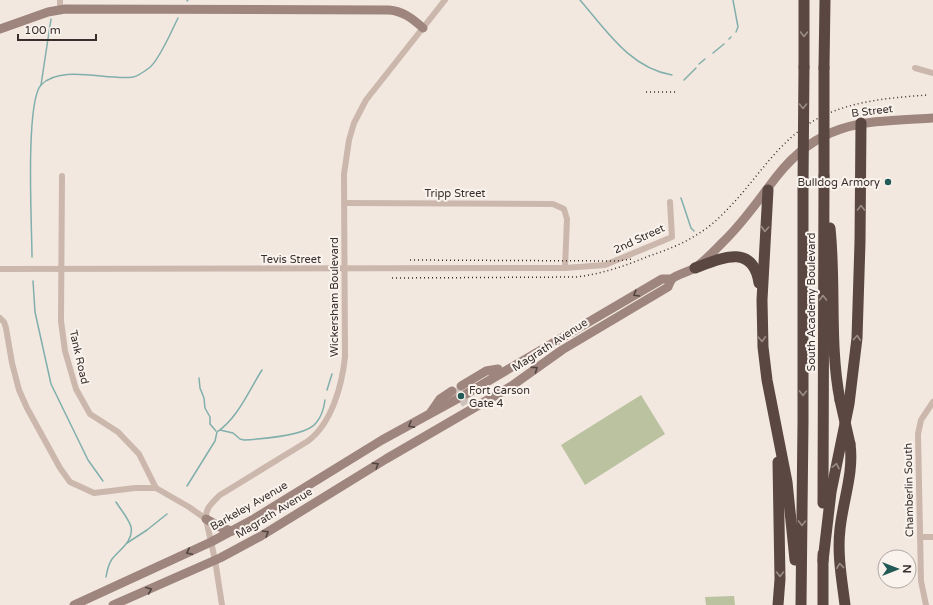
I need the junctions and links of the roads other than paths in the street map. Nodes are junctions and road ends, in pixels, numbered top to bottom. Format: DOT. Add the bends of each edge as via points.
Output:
graph roads {
  1 [pos="445,0"];
  2 [pos="804,0"];
  3 [pos="825,0"];
  4 [pos="830,0"];
  5 [pos="60,5"];
  6 [pos="423,28"];
  7 [pos="825,28"];
  8 [pos="0,29"];
  9 [pos="915,68"];
  10 [pos="933,73"];
  11 [pos="933,118"];
  12 [pos="861,123"];
  13 [pos="817,140"];
  14 [pos="62,176"];
  15 [pos="824,176"];
  16 [pos="768,190"];
  17 [pos="670,202"];
  18 [pos="344,203"];
  19 [pos="605,265"];
  20 [pos="565,268"];
  21 [pos="695,268"];
  22 [pos="0,269"];
  23 [pos="61,269"];
  24 [pos="344,269"];
  25 [pos="671,279"];
  26 [pos="762,300"];
  27 [pos="0,318"];
  28 [pos="512,366"];
  29 [pos="933,402"];
  30 [pos="430,414"];
  31 [pos="776,423"];
  32 [pos="156,488"];
  33 [pos="206,519"];
  34 [pos="232,531"];
  35 [pos="933,537"];
  36 [pos="920,538"];
  37 [pos="211,542"];
  38 [pos="215,560"];
  39 [pos="823,560"];
  40 [pos="220,590"];
  41 [pos="74,605"];
  42 [pos="113,605"];
  43 [pos="216,605"];
  44 [pos="222,605"];
  45 [pos="778,605"];
  46 [pos="800,605"];
  47 [pos="823,605"];
  48 [pos="845,605"];
  49 [pos="926,605"];
  1 -- 6 [label="street, Wickersham Boulevard"];
  2 -- 46 [label="highway, South Academy Boulevard, one-way, bridge"];
  3 -- 7 [label="highway, South Academy Boulevard"];
  4 -- 7 [label="highway"];
  5 -- 6 [label="main road" via="389,10 401,12"];
  5 -- 8 [label="main road" via="43,14"];
  6 -- 18 [label="street, Wickersham Boulevard" via="361,108 354,123 345,164"];
  7 -- 15 [label="highway, South Academy Boulevard, bridge"];
  9 -- 10 [label="street"];
  11 -- 12 [label="main road, B Street"];
  12 -- 13 [label="main road, B Street" via="834,131"];
  39 -- 12 [label="highway, one-way" via="830,492 849,404 857,338"];
  13 -- 16 [label="main road, Magrath Avenue" via="790,161"];
  14 -- 23 [label="street, Tank Road"];
  39 -- 15 [label="highway, South Academy Boulevard, one-way"];
  48 -- 15 [label="highway, one-way, bridge" via="839,541 851,456 835,374 832,250"];
  16 -- 21 [label="main road, Magrath Avenue" via="732,233"];
  16 -- 26 [label="highway, one-way"];
  17 -- 19 [label="street, 2nd Street" via="672,237"];
  18 -- 20 [label="street, Tripp Street" via="554,204 564,208 567,219"];
  18 -- 24 [label="street, Wickersham Boulevard"];
  19 -- 20 [label="street, Tevis Street"];
  20 -- 24 [label="street, Tevis Street"];
  21 -- 25 [label="main road, Magrath Avenue"];
  21 -- 26 [label="highway" via="724,257 748,260 758,272"];
  22 -- 23 [label="street, Tevis Street"];
  23 -- 24 [label="street, Tevis Street"];
  23 -- 32 [label="street, Tank Road" via="61,321 65,351 76,389 90,414 118,432 140,454"];
  24 -- 33 [label="street, Wickersham Boulevard" via="344,366 341,382 326,422 308,441 220,495 208,509"];
  25 -- 28 [label="main road, one-way" via="662,279"];
  38 -- 25 [label="main road, Magrath Avenue, one-way" via="261,536 510,387 562,350 668,287"];
  26 -- 31 [label="highway, one-way" via="763,346"];
  27 -- 32 [label="street" via="6,328 16,380 27,408 70,482 94,493"];
  28 -- 28 [label="main road" via="465,392 486,371"];
  29 -- 36 [label="street, Chamberlin South" via="921,420 918,434"];
  30 -- 30 [label="main road, Barkeley Avenue" via="440,400 456,397 443,412"];
  30 -- 34 [label="main road, Barkeley Avenue, one-way" via="382,440"];
  31 -- 45 [label="highway, one-way" via="780,571"];
  31 -- 46 [label="highway" via="789,497"];
  32 -- 33 [label="street"];
  33 -- 34 [label="main road"];
  33 -- 37 [label="street"];
  34 -- 37 [label="main road, Barkeley Avenue"];
  35 -- 36 [label="street"];
  36 -- 49 [label="street, Chamberlin South" via="921,581"];
  37 -- 38 [label="street"];
  37 -- 41 [label="main road, Barkeley Avenue, one-way"];
  38 -- 40 [label="street"];
  42 -- 38 [label="main road, Magrath Avenue, one-way"];
  39 -- 47 [label="highway, South Academy Boulevard"];
  40 -- 43 [label="street"];
  40 -- 44 [label="street"];
}
